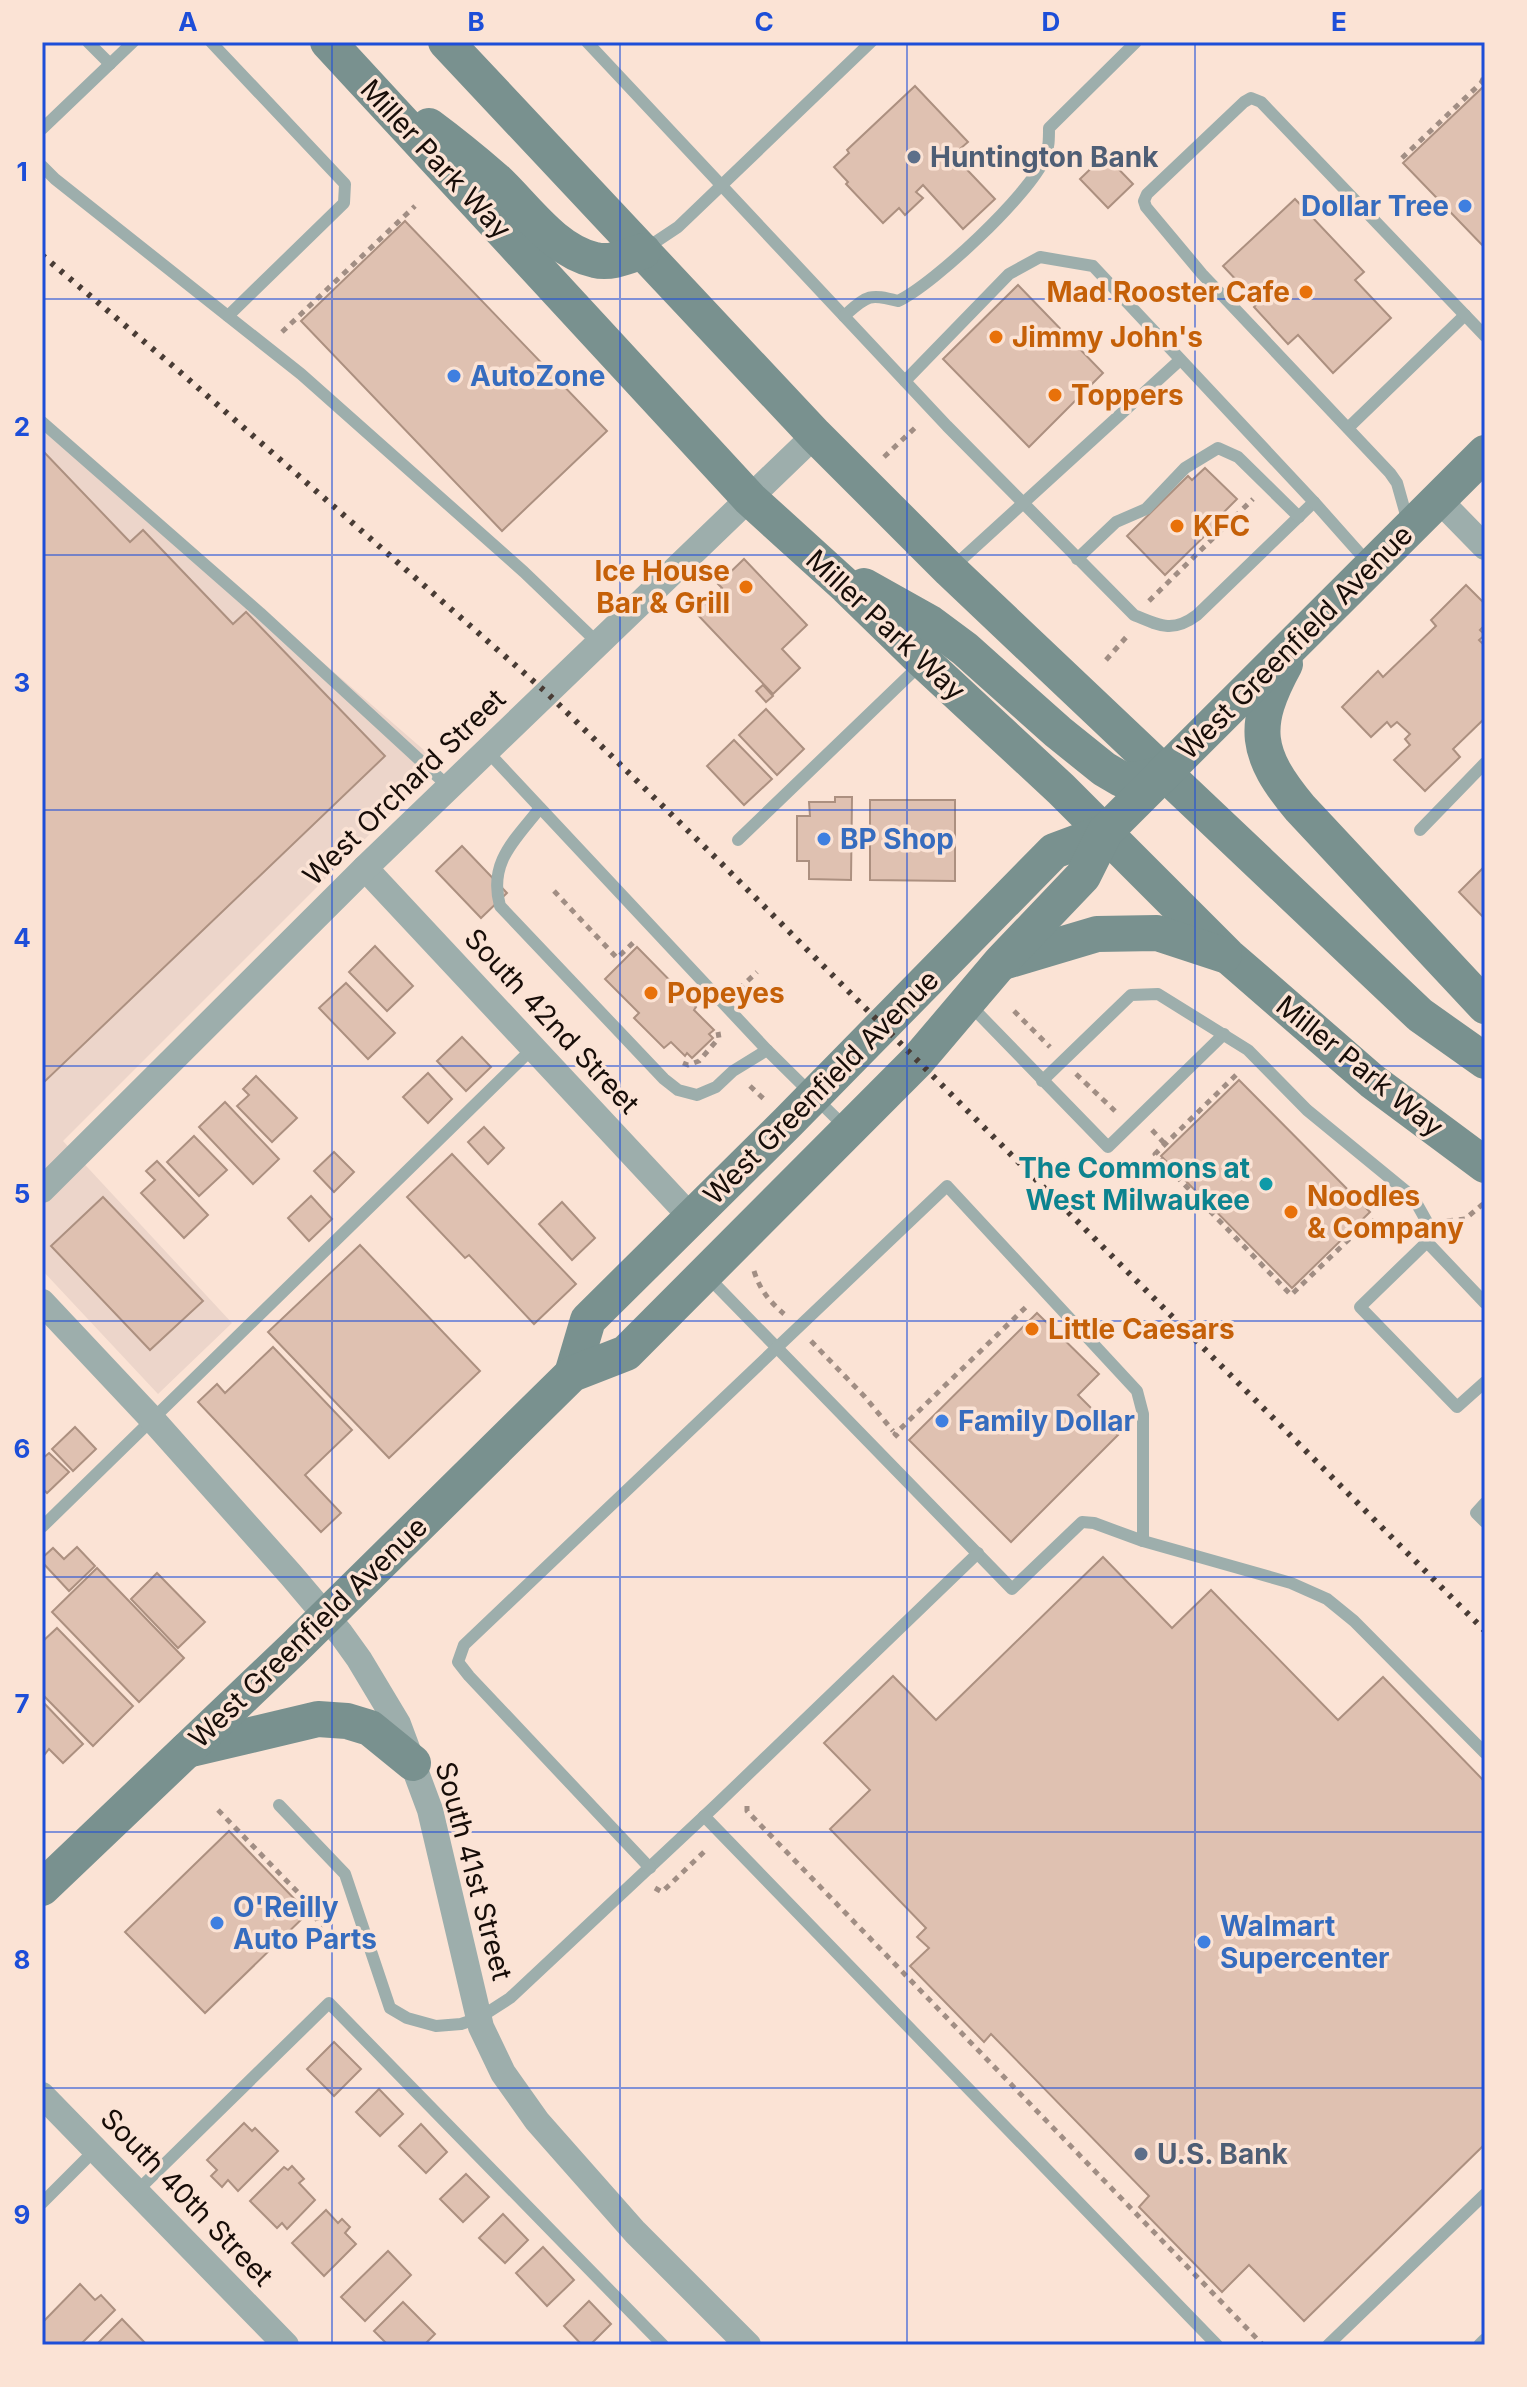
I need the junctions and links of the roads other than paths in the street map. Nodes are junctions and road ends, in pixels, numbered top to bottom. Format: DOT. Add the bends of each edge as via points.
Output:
graph roads {
  1 [pos="88,42"];
  2 [pos="133,42"];
  3 [pos="211,42"];
  4 [pos="328,42"];
  5 [pos="446,42"];
  6 [pos="587,42"];
  7 [pos="871,42"];
  8 [pos="1136,42"];
  9 [pos="110,64"];
  10 [pos="356,73"];
  11 [pos="42,129"];
  12 [pos="42,166"];
  13 [pos="721,184"];
  14 [pos="643,251"];
  15 [pos="1465,315"];
  16 [pos="228,316"];
  17 [pos="844,316"];
  18 [pos="1485,336"];
  19 [pos="1180,360"];
  20 [pos="905,381"];
  21 [pos="42,422"];
  22 [pos="1348,428"];
  23 [pos="815,435"];
  24 [pos="1485,453"];
  25 [pos="750,499"];
  26 [pos="1439,500"];
  27 [pos="1314,502"];
  28 [pos="1022,503"];
  29 [pos="1299,517"];
  30 [pos="1410,529"];
  31 [pos="1485,547"];
  32 [pos="1077,559"];
  33 [pos="824,565"];
  34 [pos="1372,567"];
  35 [pos="950,570"];
  36 [pos="1298,641"];
  37 [pos="599,644"];
  38 [pos="923,661"];
  39 [pos="487,751"];
  40 [pos="1485,763"];
  41 [pos="1164,773"];
  42 [pos="449,787"];
  43 [pos="540,808"];
  44 [pos="1420,830"];
  45 [pos="1105,832"];
  46 [pos="738,840"];
  47 [pos="365,868"];
  48 [pos="1228,956"];
  49 [pos="1001,962"];
  50 [pos="968,1003"];
  51 [pos="1485,1006"];
  52 [pos="1224,1034"];
  53 [pos="534,1047"];
  54 [pos="767,1050"];
  55 [pos="1485,1061"];
  56 [pos="1042,1081"];
  57 [pos="814,1097"];
  58 [pos="848,1131"];
  59 [pos="1485,1165"];
  60 [pos="42,1190"];
  61 [pos="692,1218"];
  62 [pos="1427,1242"];
  63 [pos="706,1275"];
  64 [pos="42,1302"];
  65 [pos="1485,1303"];
  66 [pos="776,1347"];
  67 [pos="572,1374"];
  68 [pos="1485,1382"];
  69 [pos="152,1419"];
  70 [pos="42,1527"];
  71 [pos="1143,1541"];
  72 [pos="978,1553"];
  73 [pos="326,1615"];
  74 [pos="185,1750"];
  75 [pos="1485,1753"];
  76 [pos="413,1763"];
  77 [pos="279,1805"];
  78 [pos="704,1816"];
  79 [pos="650,1868"];
  80 [pos="42,1888"];
  81 [pos="479,2018"];
  82 [pos="42,2095"];
  83 [pos="96,2149"];
  84 [pos="137,2191"];
  85 [pos="1485,2194"];
  86 [pos="42,2203"];
  87 [pos="1485,2339"];
  88 [pos="286,2345"];
  89 [pos="663,2345"];
  90 [pos="748,2345"];
  91 [pos="1217,2345"];
  92 [pos="1328,2345"];
  93 [pos="1479,2345"];
  1 -- 9 [label="lane"];
  2 -- 9 [label="lane"];
  3 -- 16 [label="lane" via="345,184 344,203"];
  4 -- 10 [label="main road, Miller Park Way"];
  5 -- 14 [label="main road"];
  6 -- 13 [label="lane"];
  7 -- 13 [label="lane"];
  8 -- 17 [label="lane" via="1049,128 1044,161 1025,190 985,231 914,294 898,301 864,299"];
  9 -- 11 [label="lane"];
  10 -- 14 [label="main road" via="454,144 577,254 598,261"];
  10 -- 25 [label="main road, Miller Park Way"];
  12 -- 16 [label="lane"];
  13 -- 14 [label="lane" via="678,227"];
  13 -- 17 [label="lane"];
  14 -- 23 [label="main road"];
  15 -- 18 [label="lane"];
  15 -- 22 [label="lane"];
  15 -- 22 [label="lane" via="1261,102 1251,98 1147,194 1146,207 1202,274"];
  16 -- 37 [label="lane" via="301,374"];
  17 -- 20 [label="lane"];
  19 -- 20 [label="lane" via="1093,266 1040,257 1009,274"];
  19 -- 27 [label="lane"];
  19 -- 28 [label="lane"];
  20 -- 28 [label="lane"];
  21 -- 42 [label="lane"];
  22 -- 30 [label="lane" via="1393,477"];
  23 -- 25 [label="street, West Orchard Street"];
  23 -- 35 [label="main road"];
  24 -- 26 [label="main road, West Greenfield Avenue"];
  25 -- 33 [label="main road, Miller Park Way"];
  25 -- 37 [label="street, West Orchard Street"];
  26 -- 30 [label="main road, West Greenfield Avenue"];
  26 -- 31 [label="street"];
  27 -- 29 [label="lane"];
  27 -- 34 [label="lane"];
  28 -- 32 [label="lane"];
  28 -- 35 [label="lane"];
  29 -- 32 [label="lane" via="1238,457 1218,448 1185,468 1146,509 1116,522"];
  29 -- 32 [label="lane" via="1197,615 1173,627 1140,617"];
  30 -- 34 [label="main road, West Greenfield Avenue"];
  33 -- 38 [label="main road, Miller Park Way"];
  33 -- 41 [label="main road" via="930,623 1104,769 1135,780"];
  34 -- 36 [label="main road, West Greenfield Avenue"];
  35 -- 41 [label="main road"];
  36 -- 41 [label="main road, West Greenfield Avenue"];
  36 -- 51 [label="main road" via="1266,705 1266,759 1300,808"];
  37 -- 39 [label="street, West Orchard Street"];
  38 -- 45 [label="main road, Miller Park Way"];
  38 -- 46 [label="lane"];
  39 -- 42 [label="street, West Orchard Street"];
  39 -- 43 [label="lane"];
  40 -- 44 [label="lane"];
  41 -- 45 [label="main road, West Greenfield Avenue"];
  41 -- 55 [label="main road" via="1420,1015"];
  42 -- 47 [label="street, West Orchard Street"];
  43 -- 54 [label="lane"];
  43 -- 54 [label="lane" via="506,851 497,874 500,906 511,918 678,1090 697,1095 716,1087"];
  45 -- 48 [label="main road, Miller Park Way"];
  45 -- 49 [label="main road, West Greenfield Avenue" via="1083,876"];
  45 -- 57 [label="main road, West Greenfield Avenue" via="1054,851"];
  47 -- 53 [label="street, South 42nd Street"];
  47 -- 60 [label="street, West Orchard Street"];
  48 -- 49 [label="main road" via="1157,933 1097,934"];
  48 -- 59 [label="main road, Miller Park Way" via="1372,1081"];
  49 -- 50 [label="main road, West Greenfield Avenue"];
  50 -- 56 [label="lane"];
  50 -- 58 [label="main road, West Greenfield Avenue"];
  52 -- 56 [label="lane" via="1158,994 1131,995"];
  52 -- 56 [label="lane" via="1108,1147"];
  52 -- 62 [label="lane" via="1413,1197 1427,1222"];
  53 -- 61 [label="street, South 42nd Street"];
  53 -- 69 [label="lane"];
  54 -- 57 [label="lane"];
  57 -- 58 [label="lane"];
  57 -- 61 [label="main road, West Greenfield Avenue"];
  58 -- 63 [label="main road, West Greenfield Avenue"];
  61 -- 67 [label="main road, West Greenfield Avenue" via="588,1320"];
  62 -- 65 [label="lane"];
  62 -- 68 [label="lane" via="1360,1307 1457,1407"];
  63 -- 66 [label="lane"];
  63 -- 67 [label="main road, West Greenfield Avenue" via="626,1353"];
  64 -- 69 [label="street, South 41st Street"];
  66 -- 71 [label="lane" via="947,1186 1137,1391 1143,1414"];
  66 -- 72 [label="lane"];
  66 -- 79 [label="lane" via="464,1645 458,1662"];
  67 -- 73 [label="main road, West Greenfield Avenue"];
  69 -- 70 [label="lane"];
  69 -- 73 [label="street, South 41st Street"];
  71 -- 72 [label="lane" via="1082,1522 1012,1589"];
  71 -- 75 [label="lane" via="1291,1583 1327,1599"];
  72 -- 78 [label="lane"];
  73 -- 74 [label="main road, West Greenfield Avenue"];
  73 -- 76 [label="street, South 41st Street" via="398,1724"];
  74 -- 76 [label="main road" via="318,1719 370,1728"];
  74 -- 80 [label="main road, West Greenfield Avenue"];
  76 -- 81 [label="street, South 41st Street" via="430,1810"];
  77 -- 81 [label="lane" via="345,1874 390,2008 436,2026"];
  78 -- 79 [label="lane"];
  78 -- 91 [label="lane"];
  79 -- 81 [label="lane" via="521,1988"];
  81 -- 90 [label="street, South 41st Street" via="503,2073 537,2121 635,2232"];
  82 -- 83 [label="street, South 40th Street"];
  83 -- 84 [label="street, South 40th Street"];
  83 -- 86 [label="lane"];
  84 -- 88 [label="street, South 40th Street"];
  84 -- 89 [label="lane" via="329,2003"];
  85 -- 92 [label="lane"];
  87 -- 93 [label="lane"];
}
